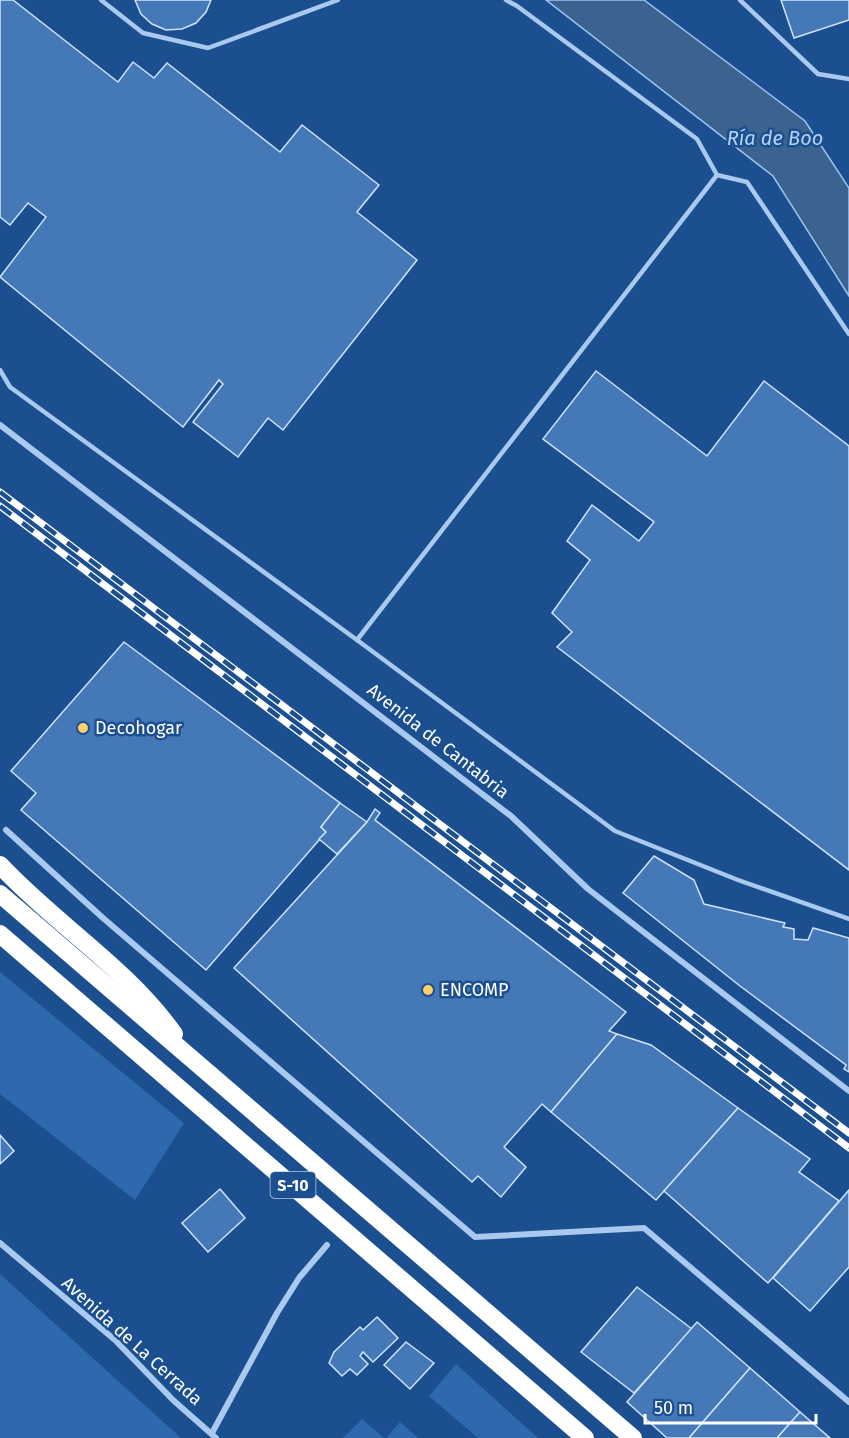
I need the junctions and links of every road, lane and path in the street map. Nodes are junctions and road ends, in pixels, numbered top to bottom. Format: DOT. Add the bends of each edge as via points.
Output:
graph roads {
  1 [pos="101,0"];
  2 [pos="338,0"];
  3 [pos="506,0"];
  4 [pos="740,0"];
  5 [pos="849,79"];
  6 [pos="717,174"];
  7 [pos="849,334"];
  8 [pos="0,369"];
  9 [pos="0,425"];
  10 [pos="357,640"];
  11 [pos="0,825"];
  12 [pos="6,830"];
  13 [pos="0,865"];
  14 [pos="0,894"];
  15 [pos="849,919"];
  16 [pos="0,934"];
  17 [pos="192,1060"];
  18 [pos="849,1091"];
  19 [pos="0,1243"];
  20 [pos="327,1245"];
  21 [pos="849,1402"];
  22 [pos="214,1436"];
  23 [pos="585,1438"];
  24 [pos="633,1438"];
  1 -- 2 [label="lane" via="143,33 208,48"];
  3 -- 6 [label="lane" via="697,139"];
  4 -- 5 [label="lane" via="818,74"];
  6 -- 7 [label="lane" via="747,182"];
  6 -- 10 [label="lane"];
  8 -- 10 [label="lane" via="10,387"];
  9 -- 18 [label="street, Avenida de Cantabria" via="511,816 595,894"];
  10 -- 15 [label="lane" via="615,831"];
  11 -- 12 [label="lane"];
  12 -- 21 [label="street" via="475,1237 644,1228"];
  13 -- 17 [label="highway" via="127,978"];
  14 -- 17 [label="highway, S-10"];
  16 -- 23 [label="highway, S-10"];
  17 -- 24 [label="highway, S-10"];
  19 -- 22 [label="street, Avenida de La Cerrada" via="115,1340"];
  20 -- 22 [label="street" via="299,1278 277,1313"];
}
